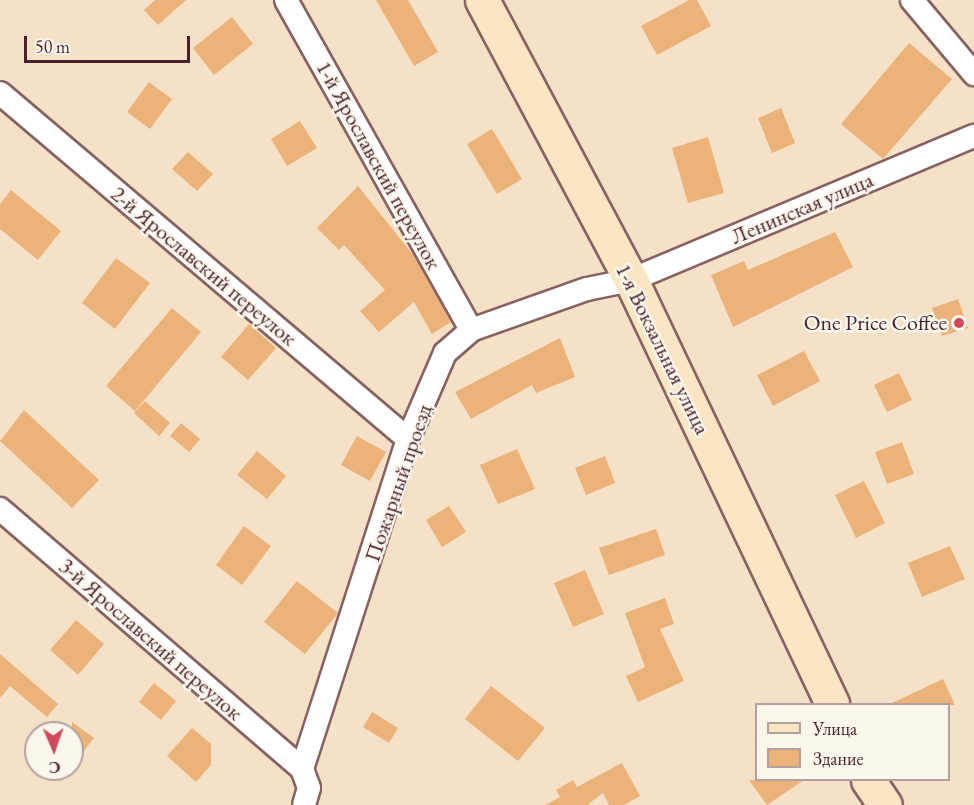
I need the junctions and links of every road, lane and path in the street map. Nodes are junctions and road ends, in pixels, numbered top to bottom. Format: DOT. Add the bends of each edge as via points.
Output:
graph roads {
  1 [pos="286,0"];
  2 [pos="482,0"];
  3 [pos="912,0"];
  4 [pos="974,74"];
  5 [pos="0,93"];
  6 [pos="974,136"];
  7 [pos="631,280"];
  8 [pos="471,330"];
  9 [pos="408,439"];
  10 [pos="0,509"];
  11 [pos="831,703"];
  12 [pos="302,770"];
  13 [pos="869,781"];
  14 [pos="304,805"];
  15 [pos="885,805"];
  1 -- 8 [label="street, 1-й Ярославский переулок"];
  2 -- 7 [label="street, 1-я Вокзальная улица"];
  3 -- 4 [label="street"];
  5 -- 9 [label="street, 2-й Ярославский переулок"];
  6 -- 7 [label="street, Ленинская улица"];
  7 -- 8 [label="street, Пожарный проезд" via="586,289"];
  7 -- 11 [label="street, 1-я Вокзальная улица"];
  8 -- 9 [label="street, Пожарный проезд" via="445,353"];
  9 -- 12 [label="street, Пожарный проезд"];
  10 -- 12 [label="street, 3-й Ярославский переулок"];
  12 -- 14 [label="street, Пожарный проезд" via="309,788"];
  13 -- 15 [label="street"];
}
